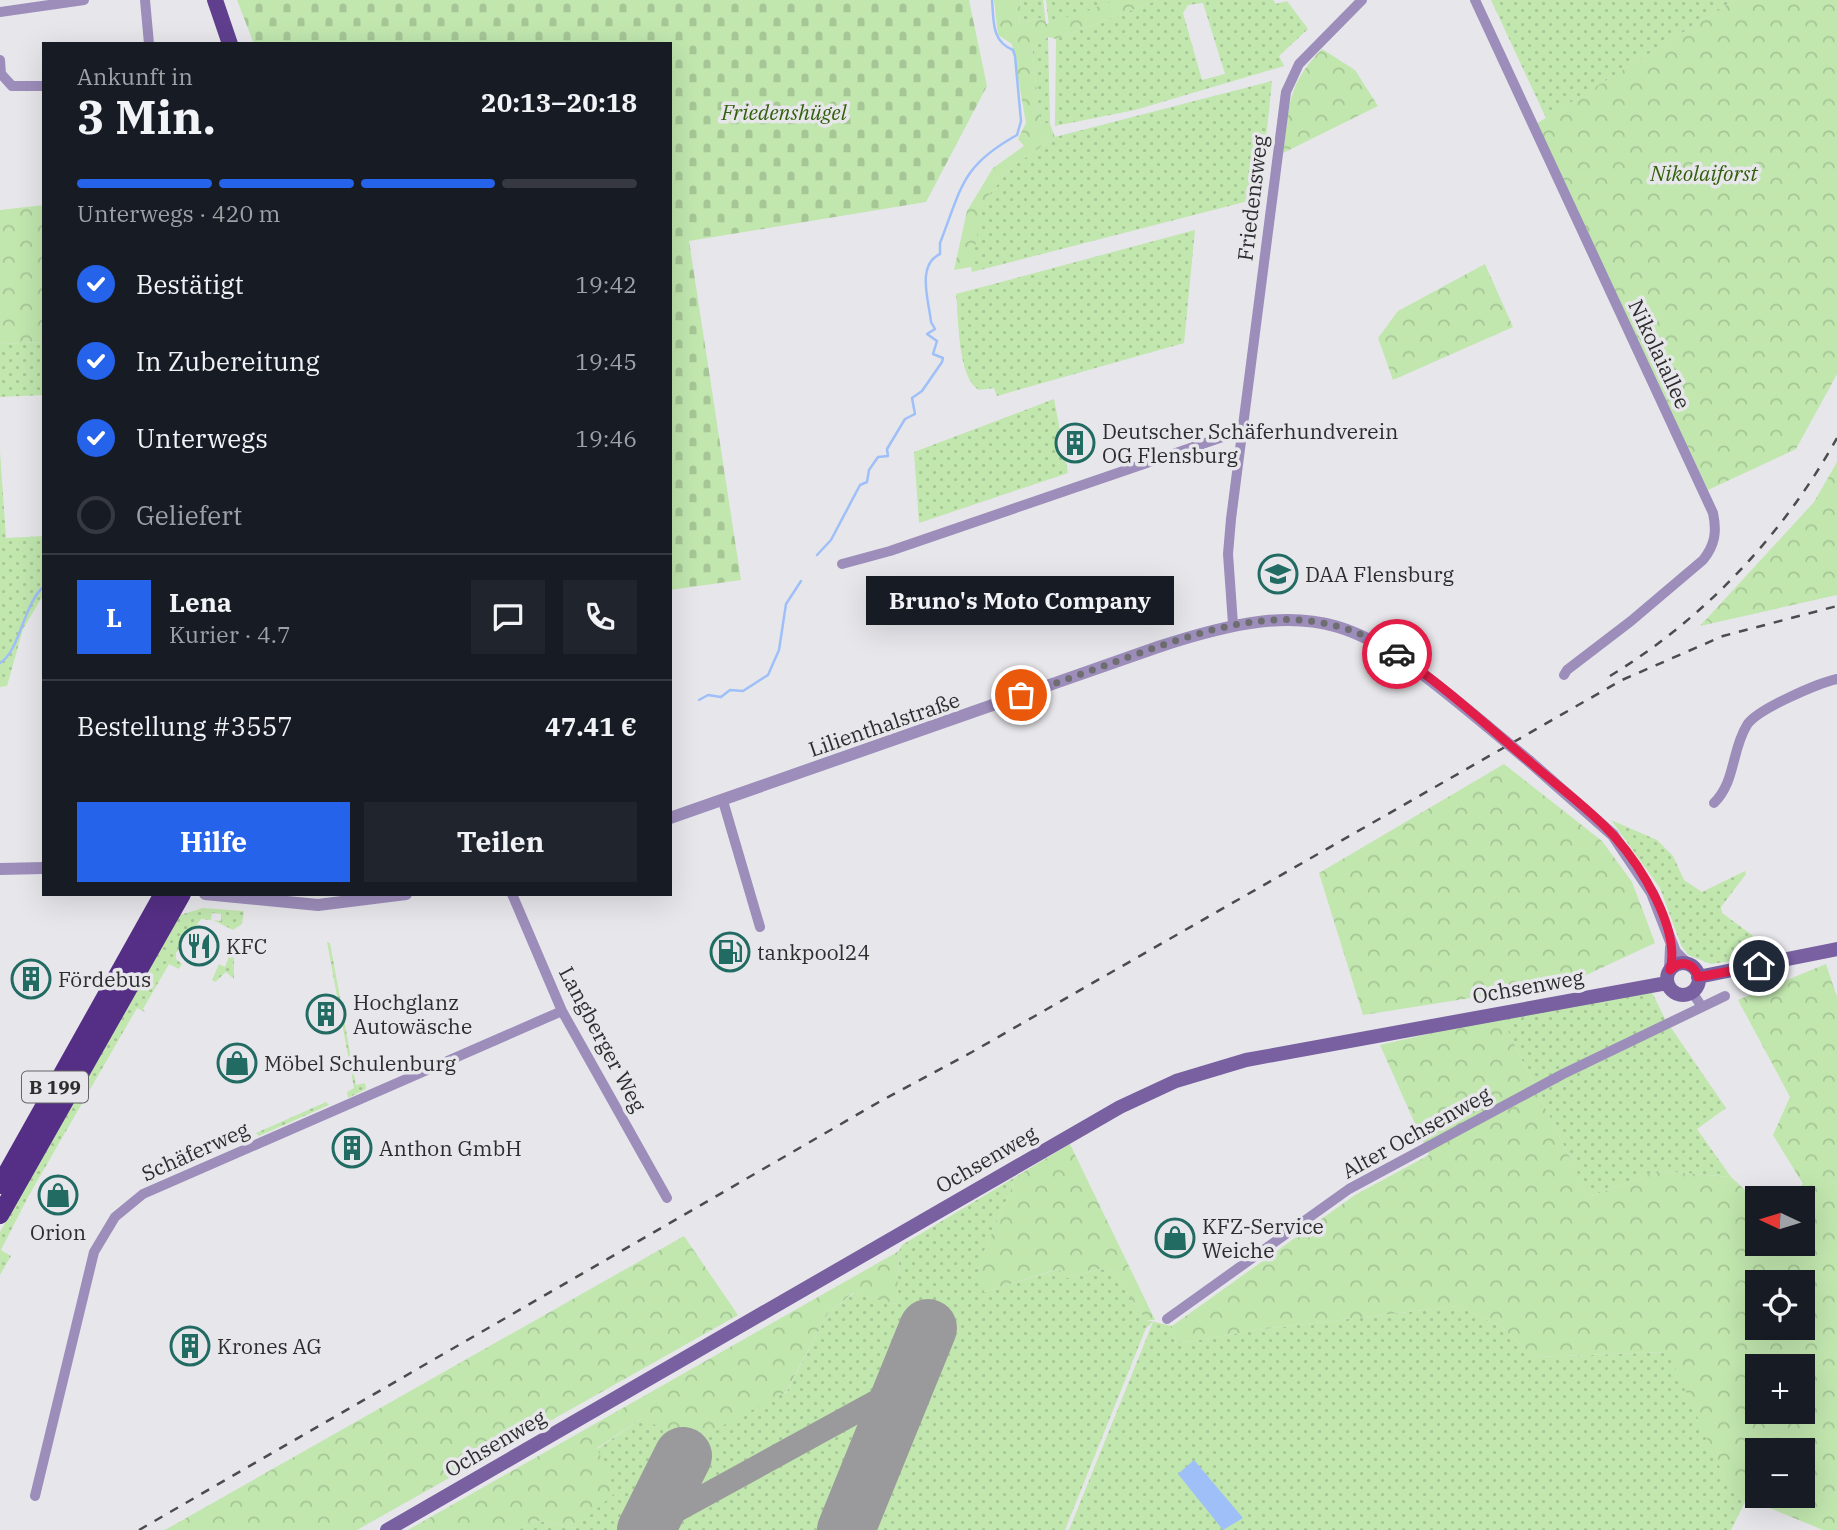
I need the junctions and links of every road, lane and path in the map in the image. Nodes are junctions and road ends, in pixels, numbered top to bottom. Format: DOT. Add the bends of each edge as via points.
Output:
graph roads {
  1 [pos="84,0"];
  2 [pos="145,0"];
  3 [pos="215,0"];
  4 [pos="1362,0"];
  5 [pos="1475,0"];
  6 [pos="0,12"];
  7 [pos="149,42"];
  8 [pos="229,42"];
  9 [pos="0,60"];
  10 [pos="42,86"];
  11 [pos="1243,430"];
  12 [pos="842,564"];
  13 [pos="1233,624"];
  14 [pos="1564,676"];
  15 [pos="1837,678"];
  16 [pos="723,801"];
  17 [pos="1714,803"];
  18 [pos="672,817"];
  19 [pos="42,868"];
  20 [pos="0,869"];
  21 [pos="162,896"];
  22 [pos="181,896"];
  23 [pos="226,896"];
  24 [pos="390,896"];
  25 [pos="513,896"];
  26 [pos="760,927"];
  27 [pos="1669,937"];
  28 [pos="1837,949"];
  29 [pos="1687,964"];
  30 [pos="1668,976"];
  31 [pos="1698,977"];
  32 [pos="1692,992"];
  33 [pos="1725,996"];
  34 [pos="1702,1007"];
  35 [pos="562,1011"];
  36 [pos="0,1185"];
  37 [pos="667,1198"];
  38 [pos="0,1215"];
  39 [pos="1167,1319"];
  40 [pos="36,1496"];
  41 [pos="387,1530"];
  1 -- 6 [label="street"];
  2 -- 7 [label="street"];
  3 -- 8 [label="main road"];
  4 -- 11 [label="street, Friedensweg" via="1299,64 1286,92"];
  5 -- 14 [label="street, Nikolaiallee" via="1716,525 1711,550 1703,560"];
  9 -- 10 [label="street" via="1,74 12,86"];
  11 -- 12 [label="street"];
  11 -- 13 [label="street, Friedensweg" via="1228,554"];
  13 -- 16 [label="street, Lilienthalstraße"];
  13 -- 27 [label="street, Lilienthalstraße, bridge" via="1287,618 1319,621 1349,629 1416,667 1613,835 1652,893"];
  15 -- 17 [label="street" via="1752,719 1729,783"];
  16 -- 18 [label="street, Lilienthalstraße"];
  16 -- 26 [label="street"];
  19 -- 20 [label="street"];
  21 -- 36 [label="highway, B 199"];
  22 -- 38 [label="highway, B 199"];
  23 -- 24 [label="street" via="318,905"];
  25 -- 35 [label="street, Langberger Weg"];
  27 -- 29 [label="street, Lilienthalstraße"];
  27 -- 30 [label="street, Lilienthalstraße"];
  28 -- 31 [label="main road"];
  29 -- 30 [label="main road, Ochsenweg" via="1677,964"];
  29 -- 31 [label="main road"];
  30 -- 32 [label="main road" via="1677,994"];
  30 -- 41 [label="main road, Ochsenweg" via="1246,1060 1176,1081 1120,1107"];
  31 -- 32 [label="main road"];
  32 -- 34 [label="street"];
  33 -- 34 [label="street, Alter Ochsenweg"];
  34 -- 39 [label="street, Alter Ochsenweg" via="1563,1074 1349,1189"];
  35 -- 37 [label="street, Langberger Weg"];
  35 -- 40 [label="street, Schäferweg" via="143,1194 116,1217 94,1252"];
}
